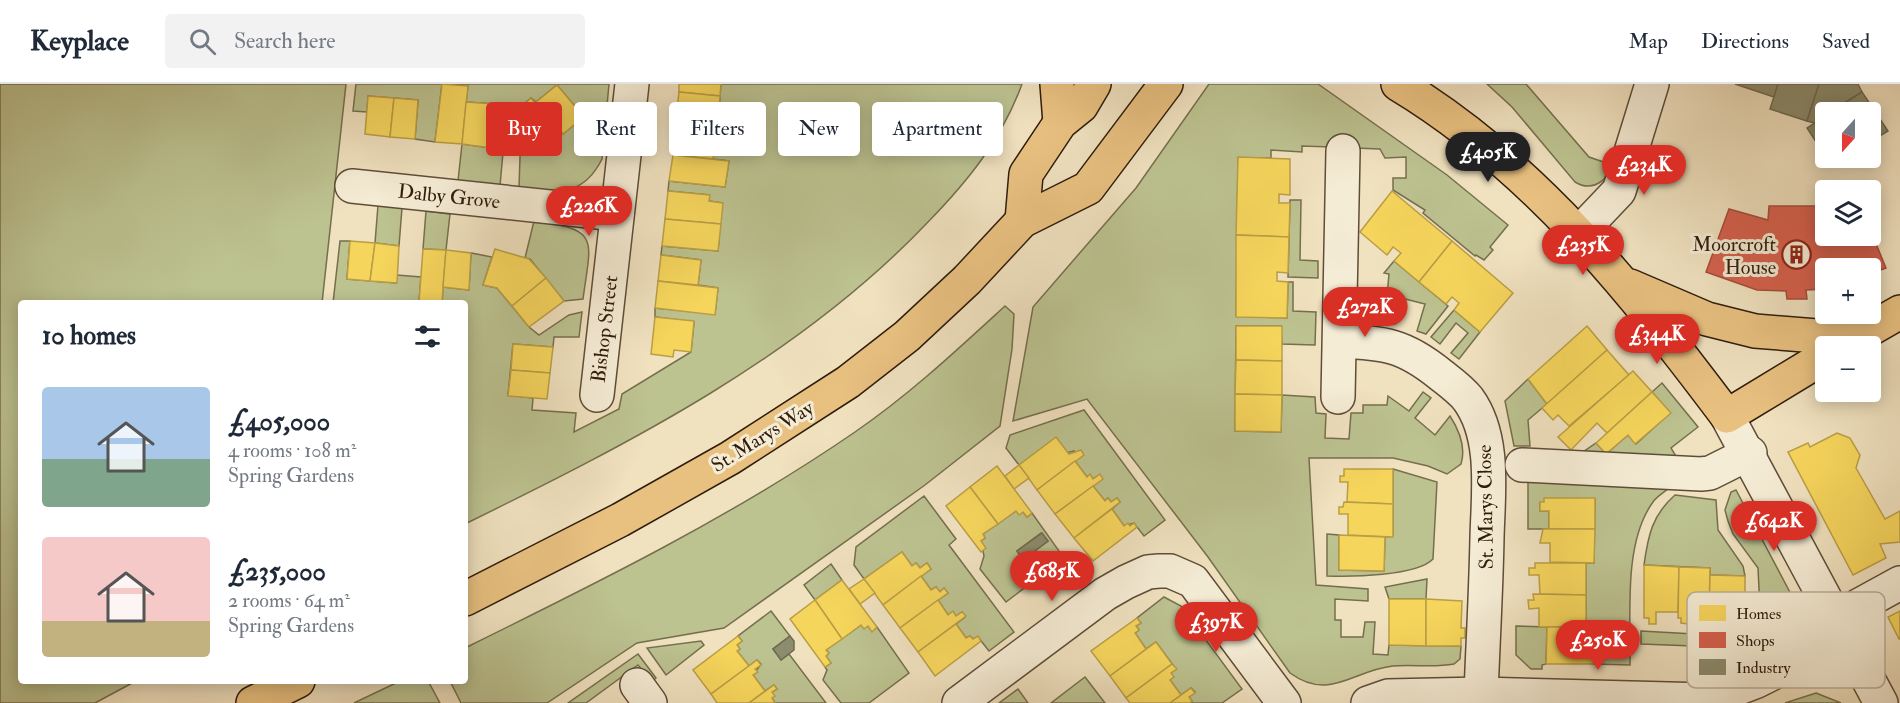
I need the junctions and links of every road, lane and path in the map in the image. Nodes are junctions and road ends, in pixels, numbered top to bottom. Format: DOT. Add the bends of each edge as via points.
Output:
graph roads {
  1 [pos="632,84"];
  2 [pos="1057,84"];
  3 [pos="1094,84"];
  4 [pos="1166,84"];
  5 [pos="1652,84"];
  6 [pos="1412,89"];
  7 [pos="1060,123"];
  8 [pos="1343,151"];
  9 [pos="352,186"];
  10 [pos="617,214"];
  11 [pos="1022,221"];
  12 [pos="1579,233"];
  13 [pos="1626,285"];
  14 [pos="1900,312"];
  15 [pos="1859,336"];
  16 [pos="1815,339"];
  17 [pos="1340,341"];
  18 [pos="1815,363"];
  19 [pos="597,394"];
  20 [pos="1338,398"];
  21 [pos="1727,416"];
  22 [pos="1750,453"];
  23 [pos="1522,465"];
  24 [pos="1900,583"];
  25 [pos="1823,592"];
  26 [pos="1884,592"];
  27 [pos="468,597"];
  28 [pos="292,684"];
  29 [pos="1741,688"];
  30 [pos="1873,688"];
  31 [pos="1481,694"];
  32 [pos="1708,702"];
  33 [pos="253,703"];
  34 [pos="959,703"];
  35 [pos="1284,703"];
  36 [pos="1368,703"];
  37 [pos="1881,703"];
  1 -- 10 [label="street, Bishop Street"];
  2 -- 7 [label="main road"];
  3 -- 7 [label="main road" via="1080,106"];
  4 -- 11 [label="main road, St. Marys Way" via="1088,188"];
  5 -- 12 [label="street" via="1619,191"];
  6 -- 12 [label="main road" via="1497,156"];
  7 -- 11 [label="main road" via="1026,174"];
  8 -- 17 [label="street"];
  9 -- 10 [label="street, Dalby Grove"];
  10 -- 19 [label="street, Bishop Street"];
  11 -- 27 [label="main road, St. Marys Way" via="907,336 848,382 720,464"];
  12 -- 13 [label="main road"];
  13 -- 16 [label="main road" via="1707,319 1755,331"];
  13 -- 21 [label="main road"];
  14 -- 15 [label="main road"];
  17 -- 20 [label="street"];
  17 -- 31 [label="street, St. Marys Close" via="1372,342 1411,352 1460,390 1478,420 1486,449 1488,492"];
  18 -- 21 [label="main road"];
  21 -- 22 [label="street"];
  22 -- 23 [label="street" via="1701,474"];
  22 -- 25 [label="street"];
  24 -- 26 [label="street"];
  28 -- 33 [label="main road"];
  29 -- 32 [label="street"];
  30 -- 37 [label="street"];
  31 -- 32 [label="street"];
  31 -- 36 [label="street" via="1388,696"];
  34 -- 35 [label="street" via="1105,594 1148,572 1170,571 1193,581"];
}
